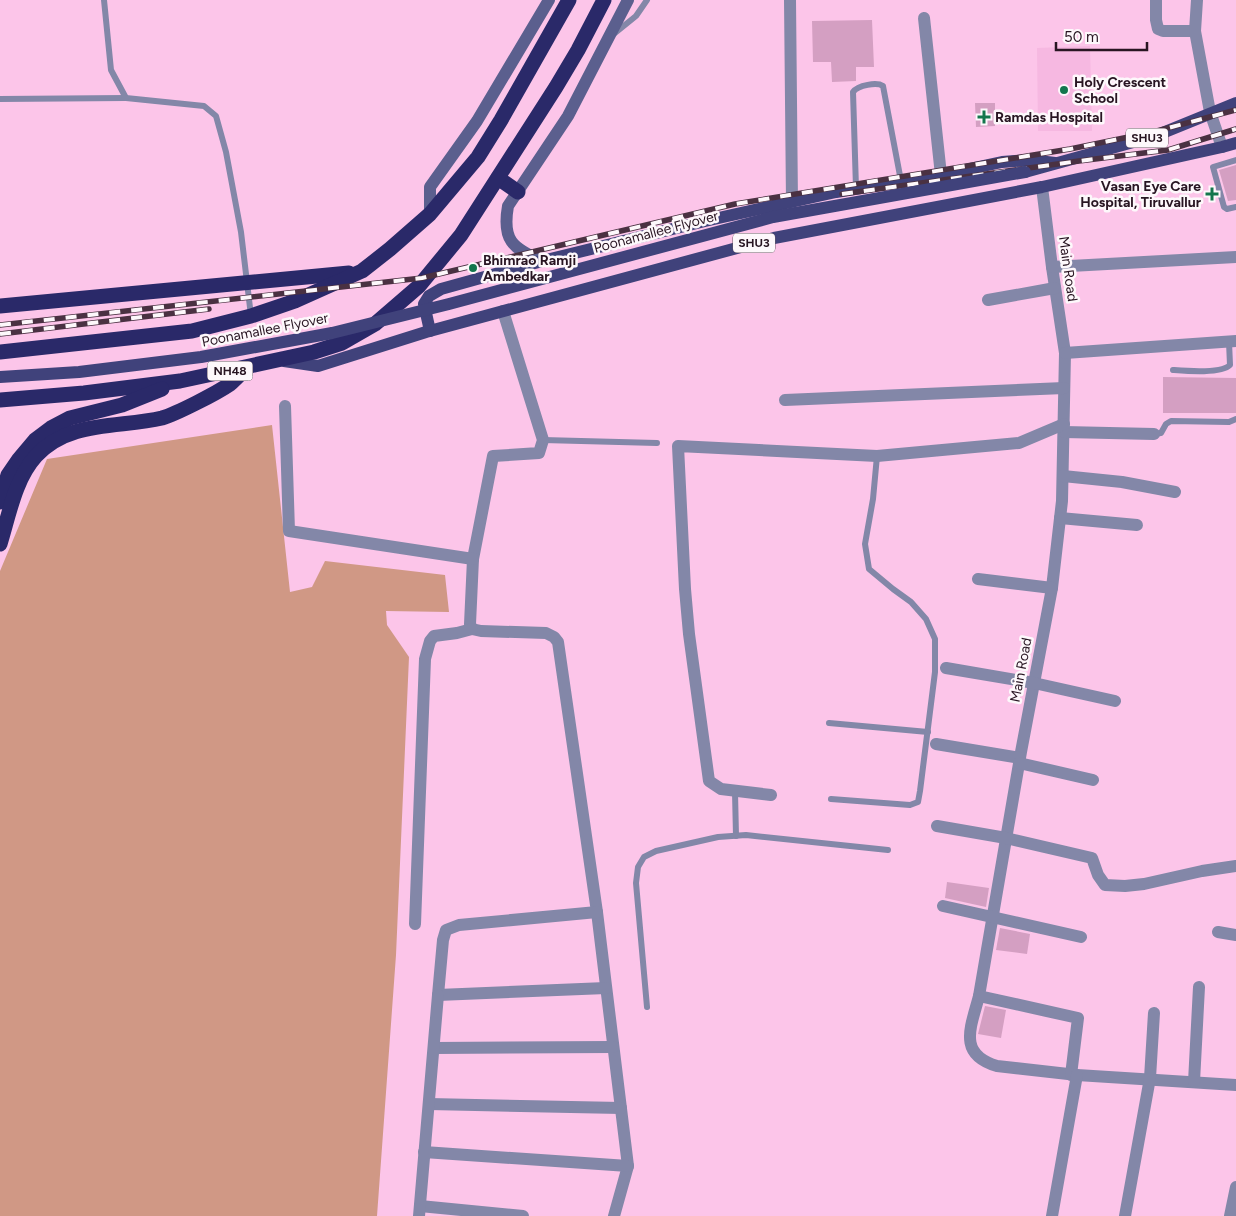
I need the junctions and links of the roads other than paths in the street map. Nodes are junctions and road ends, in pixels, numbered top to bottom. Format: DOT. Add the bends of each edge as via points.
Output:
graph roads {
  1 [pos="104,0"];
  2 [pos="549,0"];
  3 [pos="569,0"];
  4 [pos="604,0"];
  5 [pos="628,0"];
  6 [pos="647,0"];
  7 [pos="790,0"];
  8 [pos="1156,0"];
  9 [pos="1197,0"];
  10 [pos="924,18"];
  11 [pos="1195,31"];
  12 [pos="609,38"];
  13 [pos="126,98"];
  14 [pos="0,99"];
  15 [pos="1236,103"];
  16 [pos="1210,112"];
  17 [pos="1229,145"];
  18 [pos="1208,150"];
  19 [pos="1236,161"];
  20 [pos="1055,163"];
  21 [pos="1213,166"];
  22 [pos="941,175"];
  23 [pos="498,178"];
  24 [pos="901,180"];
  25 [pos="856,188"];
  26 [pos="1042,188"];
  27 [pos="518,192"];
  28 [pos="792,202"];
  29 [pos="1236,207"];
  30 [pos="430,214"];
  31 [pos="1236,257"];
  32 [pos="542,261"];
  33 [pos="1052,267"];
  34 [pos="362,271"];
  35 [pos="247,282"];
  36 [pos="1055,288"];
  37 [pos="988,300"];
  38 [pos="0,306"];
  39 [pos="503,310"];
  40 [pos="251,316"];
  41 [pos="430,331"];
  42 [pos="1233,341"];
  43 [pos="0,352"];
  44 [pos="1065,353"];
  45 [pos="278,360"];
  46 [pos="1230,365"];
  47 [pos="248,367"];
  48 [pos="1173,370"];
  49 [pos="1236,371"];
  50 [pos="0,377"];
  51 [pos="180,382"];
  52 [pos="1064,388"];
  53 [pos="0,400"];
  54 [pos="785,400"];
  55 [pos="284,406"];
  56 [pos="1236,419"];
  57 [pos="1064,428"];
  58 [pos="1154,434"];
  59 [pos="543,440"];
  60 [pos="657,443"];
  61 [pos="877,456"];
  62 [pos="1063,476"];
  63 [pos="1175,492"];
  64 [pos="0,502"];
  65 [pos="1060,518"];
  66 [pos="1137,525"];
  67 [pos="0,544"];
  68 [pos="473,559"];
  69 [pos="978,579"];
  70 [pos="1052,588"];
  71 [pos="472,629"];
  72 [pos="946,668"];
  73 [pos="1034,683"];
  74 [pos="1115,701"];
  75 [pos="830,723"];
  76 [pos="928,732"];
  77 [pos="936,744"];
  78 [pos="1020,761"];
  79 [pos="1093,780"];
  80 [pos="735,792"];
  81 [pos="771,795"];
  82 [pos="831,799"];
  83 [pos="937,826"];
  84 [pos="736,836"];
  85 [pos="1006,838"];
  86 [pos="888,850"];
  87 [pos="1236,866"];
  88 [pos="943,906"];
  89 [pos="597,912"];
  90 [pos="991,917"];
  91 [pos="415,924"];
  92 [pos="1218,932"];
  93 [pos="1236,935"];
  94 [pos="1081,938"];
  95 [pos="1198,987"];
  96 [pos="606,988"];
  97 [pos="438,995"];
  98 [pos="979,996"];
  99 [pos="647,1006"];
  100 [pos="1154,1013"];
  101 [pos="613,1046"];
  102 [pos="434,1048"];
  103 [pos="1074,1075"];
  104 [pos="1150,1078"];
  105 [pos="1194,1082"];
  106 [pos="1236,1085"];
  107 [pos="429,1104"];
  108 [pos="621,1108"];
  109 [pos="424,1152"];
  110 [pos="628,1166"];
  111 [pos="1236,1187"];
  112 [pos="420,1211"];
  113 [pos="523,1216"];
  114 [pos="614,1216"];
  115 [pos="1052,1216"];
  116 [pos="1125,1216"];
  117 [pos="1230,1216"];
  1 -- 13 [label="lane" via="111,70"];
  2 -- 30 [label="street" via="477,121 430,187"];
  3 -- 30 [label="highway" via="478,157"];
  4 -- 23 [label="highway, NH48" via="556,87"];
  5 -- 12 [label="street"];
  6 -- 12 [label="lane" via="636,16"];
  7 -- 28 [label="street"];
  8 -- 11 [label="street" via="1158,29"];
  9 -- 11 [label="street"];
  10 -- 22 [label="street"];
  11 -- 16 [label="street"];
  12 -- 27 [label="street" via="568,116"];
  13 -- 14 [label="lane"];
  13 -- 35 [label="lane" via="204,106 216,116 230,170"];
  15 -- 16 [label="main road, SHU3"];
  16 -- 17 [label="street"];
  16 -- 20 [label="main road, SHU3" via="1155,136"];
  17 -- 18 [label="main road, SHU3"];
  17 -- 19 [label="lane"];
  18 -- 21 [label="lane"];
  18 -- 26 [label="main road, SHU3"];
  19 -- 21 [label="lane"];
  20 -- 22 [label="main road" via="1030,160 1002,162"];
  20 -- 50 [label="main road, Poonamallee Flyover / SHU3, bridge" via="1025,172 773,217 332,333 201,358"];
  21 -- 29 [label="lane" via="1224,207"];
  22 -- 24 [label="main road"];
  23 -- 27 [label="highway"];
  23 -- 45 [label="highway, NH48" via="461,235 419,286 375,324 342,343"];
  24 -- 25 [label="main road"];
  24 -- 25 [label="lane" via="883,86 858,87 853,92"];
  25 -- 28 [label="main road"];
  26 -- 33 [label="street, Main Road"];
  26 -- 39 [label="main road, SHU3" via="774,238"];
  27 -- 32 [label="street" via="508,206 508,237 518,250"];
  28 -- 32 [label="main road"];
  30 -- 34 [label="highway"];
  31 -- 33 [label="street"];
  32 -- 41 [label="main road" via="441,289 429,296 424,304"];
  33 -- 36 [label="street, Main Road"];
  34 -- 35 [label="highway"];
  34 -- 40 [label="highway" via="296,301"];
  35 -- 38 [label="highway"];
  35 -- 40 [label="lane"];
  36 -- 37 [label="street"];
  36 -- 44 [label="street, Main Road"];
  39 -- 41 [label="main road, SHU3"];
  39 -- 59 [label="street"];
  40 -- 43 [label="highway" via="192,331"];
  41 -- 45 [label="main road, SHU3" via="318,366"];
  42 -- 44 [label="street"];
  42 -- 46 [label="lane"];
  44 -- 52 [label="street, Main Road"];
  45 -- 47 [label="highway, NH48"];
  46 -- 48 [label="lane" via="1206,371"];
  46 -- 49 [label="lane"];
  47 -- 51 [label="highway, NH48"];
  47 -- 67 [label="highway" via="230,384 163,418 88,428 50,444 26,470 17,488"];
  51 -- 53 [label="highway, NH48"];
  51 -- 64 [label="highway" via="122,405 70,418 51,428 35,440 19,459 8,475"];
  52 -- 54 [label="street"];
  52 -- 57 [label="street, Main Road"];
  55 -- 68 [label="street" via="289,531"];
  56 -- 58 [label="lane" via="1229,422 1171,422 1161,433"];
  57 -- 58 [label="street"];
  57 -- 61 [label="street" via="1019,443"];
  57 -- 62 [label="street, Main Road"];
  59 -- 60 [label="lane"];
  59 -- 68 [label="street" via="539,453 494,456"];
  61 -- 76 [label="lane" via="865,544 870,569 911,602 926,619 935,639"];
  61 -- 80 [label="street" via="678,446 689,634 709,782"];
  62 -- 63 [label="street"];
  62 -- 65 [label="street, Main Road"];
  65 -- 66 [label="street"];
  65 -- 70 [label="street, Main Road"];
  68 -- 71 [label="street"];
  69 -- 70 [label="street"];
  70 -- 73 [label="street, Main Road"];
  71 -- 89 [label="street" via="546,633 558,642"];
  71 -- 91 [label="street" via="434,636 425,659"];
  72 -- 73 [label="street"];
  73 -- 74 [label="street"];
  73 -- 78 [label="street, Main Road"];
  75 -- 76 [label="lane"];
  76 -- 82 [label="lane" via="915,805"];
  77 -- 78 [label="street"];
  78 -- 79 [label="street"];
  78 -- 85 [label="street, Main Road"];
  80 -- 81 [label="street"];
  80 -- 84 [label="lane"];
  83 -- 85 [label="street"];
  84 -- 86 [label="lane"];
  84 -- 99 [label="lane" via="656,851 644,857 638,867 636,883"];
  85 -- 87 [label="street" via="1092,858 1105,885 1144,884"];
  85 -- 90 [label="street, Main Road"];
  88 -- 90 [label="street"];
  89 -- 96 [label="street"];
  89 -- 97 [label="street" via="459,925 446,930"];
  90 -- 94 [label="street"];
  90 -- 98 [label="street, Main Road"];
  92 -- 93 [label="street"];
  95 -- 105 [label="street"];
  96 -- 97 [label="street"];
  96 -- 101 [label="street"];
  97 -- 102 [label="street"];
  98 -- 103 [label="street" via="1078,1018"];
  98 -- 103 [label="street, Main Road" via="970,1030 970,1046 976,1057 996,1066"];
  100 -- 104 [label="street"];
  101 -- 102 [label="street"];
  101 -- 108 [label="street"];
  102 -- 107 [label="street"];
  103 -- 104 [label="street"];
  103 -- 115 [label="street"];
  104 -- 105 [label="street"];
  104 -- 116 [label="street"];
  105 -- 106 [label="street"];
  107 -- 108 [label="street"];
  107 -- 109 [label="street"];
  108 -- 110 [label="street"];
  109 -- 110 [label="street"];
  109 -- 112 [label="street"];
  110 -- 114 [label="street"];
  111 -- 117 [label="street"];
  112 -- 113 [label="street"];
}
